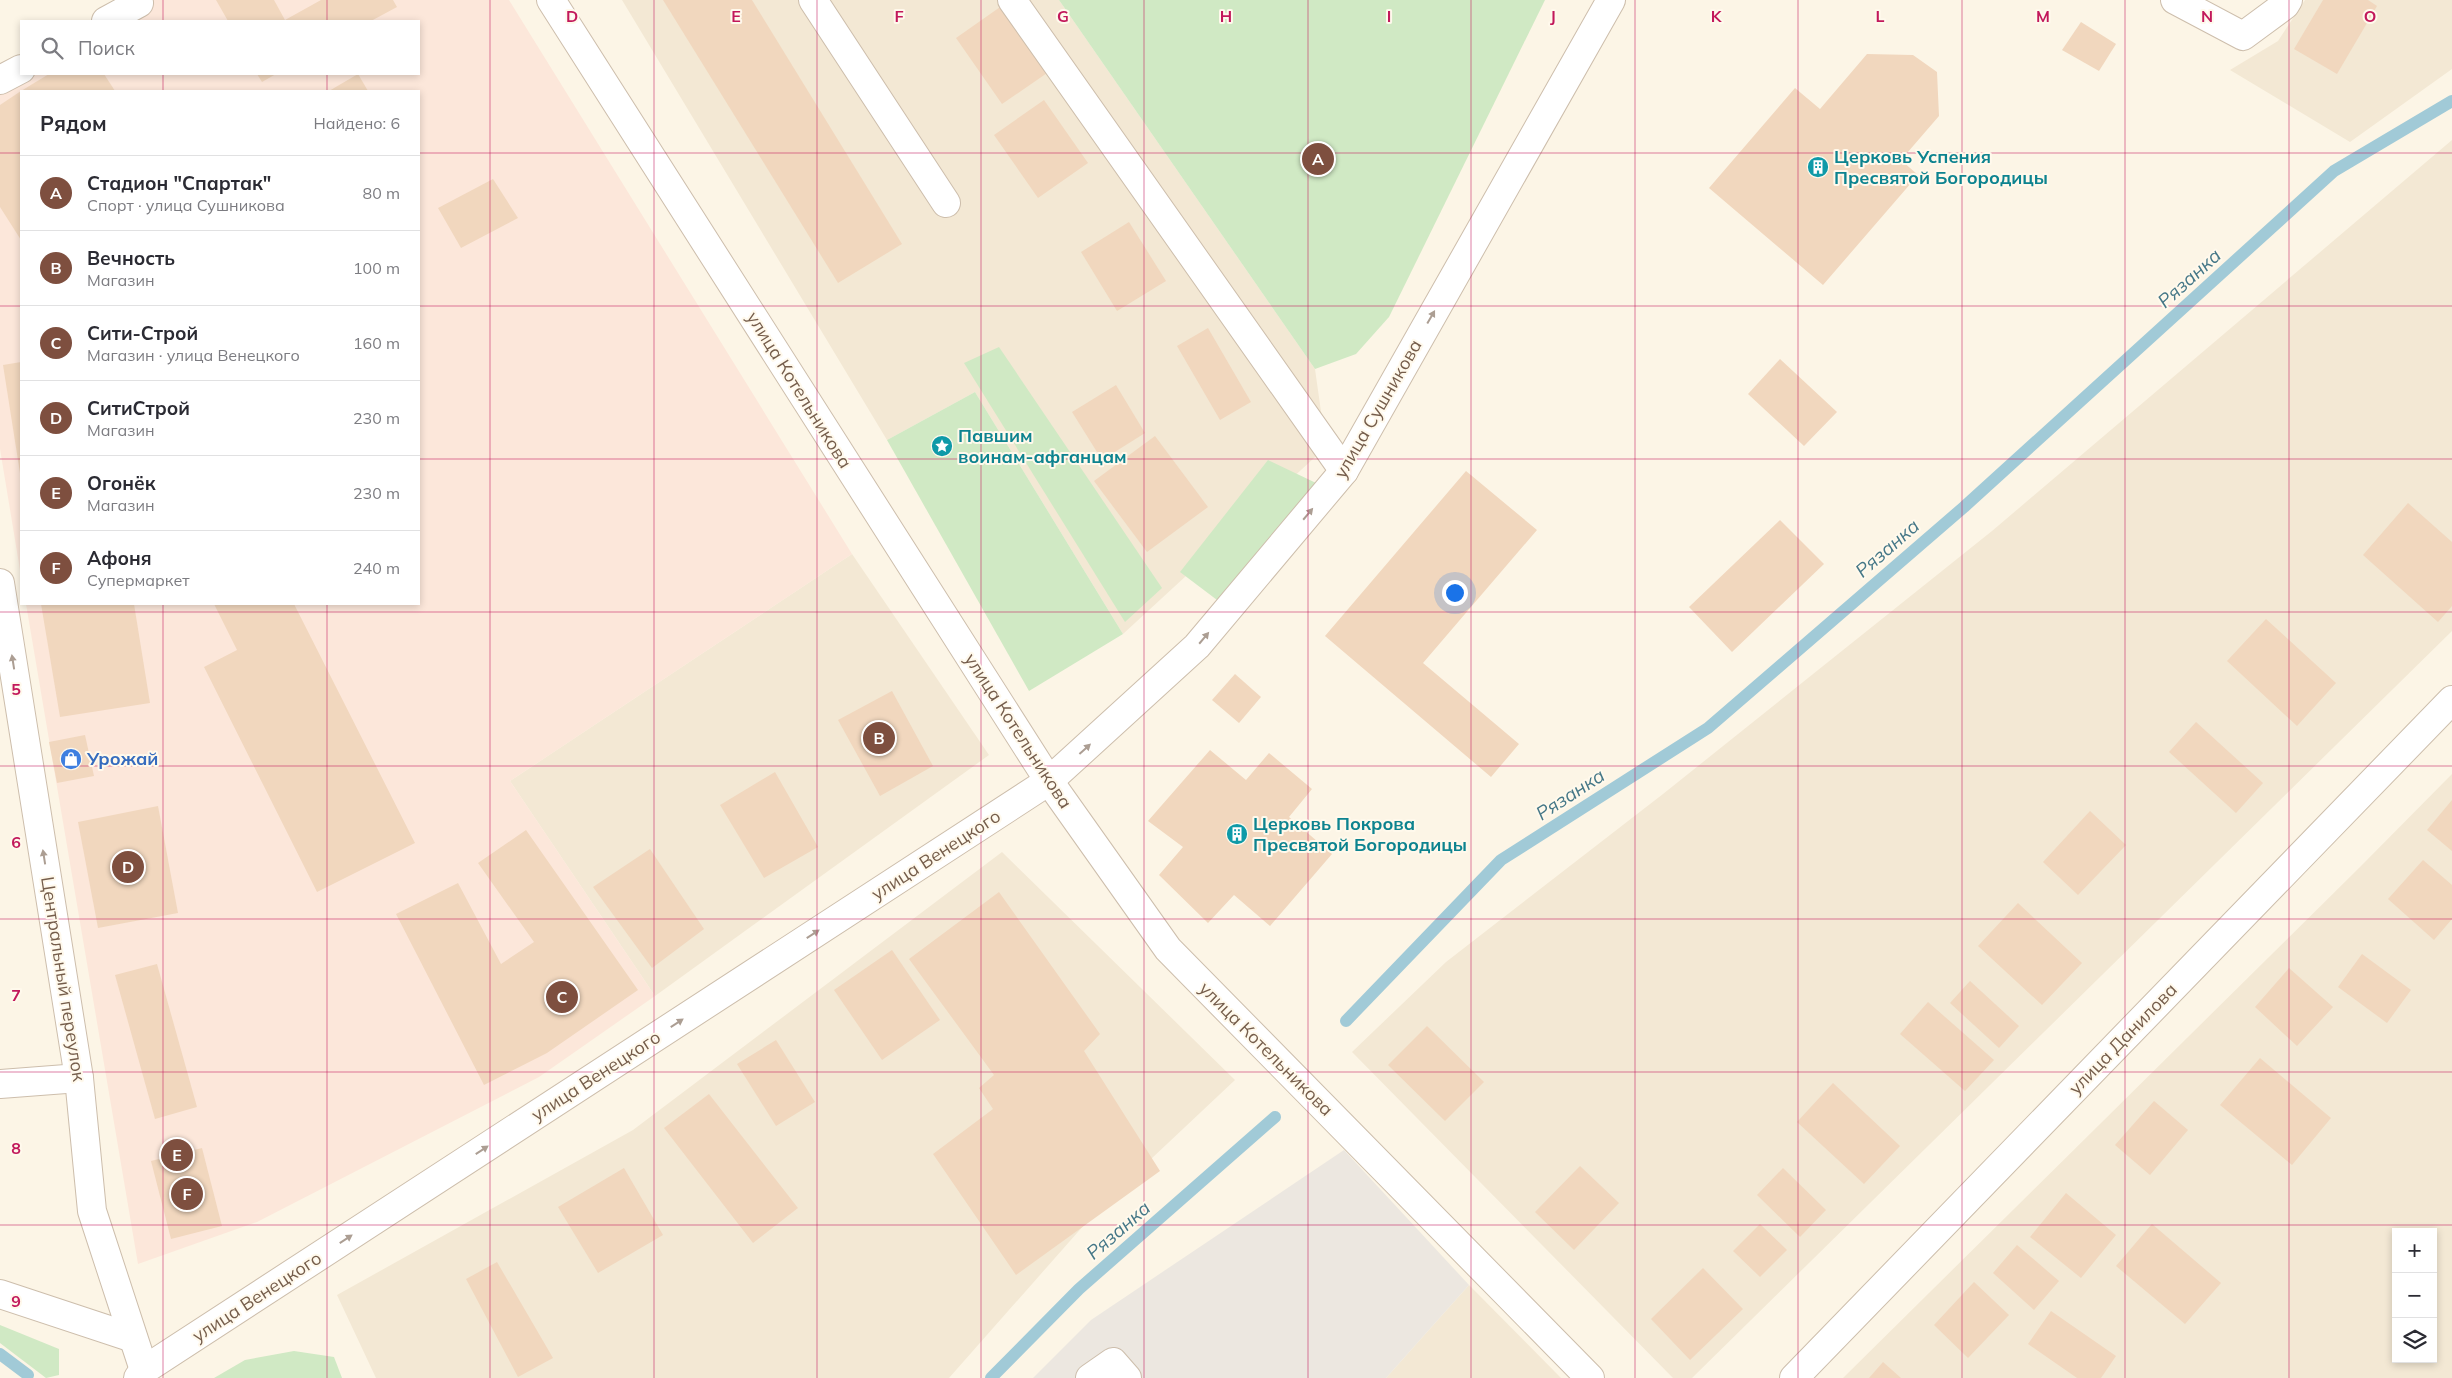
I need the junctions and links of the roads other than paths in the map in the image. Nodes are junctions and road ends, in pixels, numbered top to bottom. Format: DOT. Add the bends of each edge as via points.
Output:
graph roads {
  1 [pos="137,0"];
  2 [pos="552,0"];
  3 [pos="814,0"];
  4 [pos="1012,0"];
  5 [pos="1611,0"];
  6 [pos="2175,0"];
  7 [pos="2288,0"];
  8 [pos="108,20"];
  9 [pos="20,70"];
  10 [pos="0,80"];
  11 [pos="946,202"];
  12 [pos="1344,471"];
  13 [pos="0,583"];
  14 [pos="2452,700"];
  15 [pos="1048,781"];
  16 [pos="79,1078"];
  17 [pos="0,1084"];
  18 [pos="0,1294"];
  19 [pos="133,1338"];
  20 [pos="141,1374"];
  21 [pos="1090,1378"];
  22 [pos="1127,1378"];
  23 [pos="1590,1378"];
  24 [pos="1794,1378"];
  1 -- 8 [label="street" via="139,3"];
  2 -- 15 [label="street, улица Котельникова"];
  3 -- 11 [label="street"];
  4 -- 12 [label="street"];
  12 -- 5 [label="street, улица Сушникова, one-way"];
  6 -- 7 [label="street" via="2243,36"];
  9 -- 10 [label="street"];
  15 -- 12 [label="street, улица Сушникова, one-way" via="1197,646"];
  16 -- 13 [label="street, Центральный переулок, one-way"];
  14 -- 24 [label="street, улица Данилова"];
  20 -- 15 [label="street, улица Венецкого, one-way"];
  15 -- 23 [label="street, улица Котельникова" via="1168,949"];
  16 -- 17 [label="street"];
  16 -- 19 [label="street, Центральный переулок" via="92,1210"];
  18 -- 19 [label="street"];
  19 -- 20 [label="street, Центральный переулок"];
  21 -- 22 [label="street" via="1113,1362"];
}
